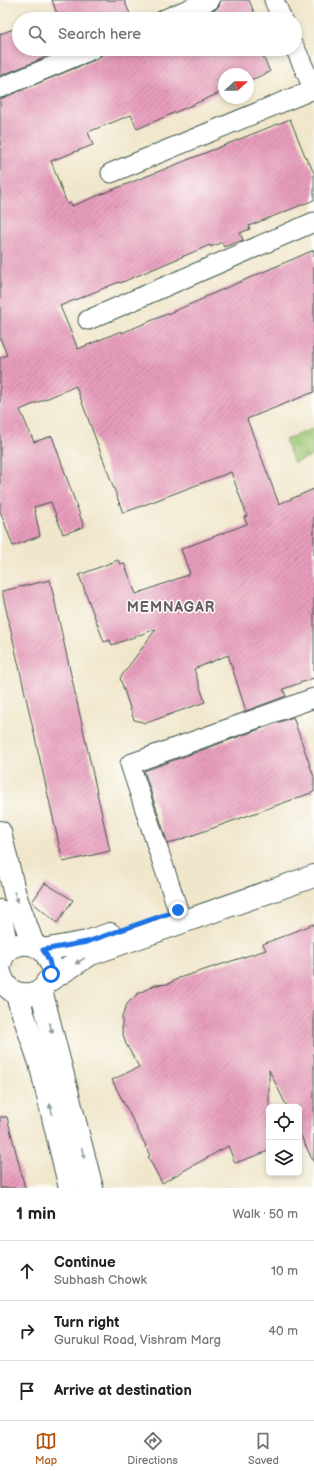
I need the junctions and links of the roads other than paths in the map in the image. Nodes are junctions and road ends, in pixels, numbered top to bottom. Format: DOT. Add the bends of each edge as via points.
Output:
graph roads {
  1 [pos="210,0"];
  2 [pos="274,0"];
  3 [pos="182,12"];
  4 [pos="279,12"];
  5 [pos="76,56"];
  6 [pos="299,56"];
  7 [pos="0,88"];
  8 [pos="314,90"];
  9 [pos="111,173"];
  10 [pos="314,222"];
  11 [pos="88,320"];
  12 [pos="314,698"];
  13 [pos="0,832"];
  14 [pos="314,862"];
  15 [pos="314,876"];
  16 [pos="178,910"];
  17 [pos="0,911"];
  18 [pos="38,947"];
  19 [pos="4,972"];
  20 [pos="44,986"];
  21 [pos="70,1188"];
  22 [pos="92,1188"];
  1 -- 3 [label="street"];
  2 -- 4 [label="street"];
  5 -- 7 [label="street"];
  6 -- 8 [label="street"];
  8 -- 9 [label="street"];
  10 -- 11 [label="street"];
  12 -- 16 [label="street" via="130,764"];
  13 -- 18 [label="street, one-way" via="15,895"];
  14 -- 16 [label="street"];
  15 -- 20 [label="street, one-way" via="91,954"];
  16 -- 18 [label="street" via="87,942"];
  17 -- 19 [label="street"];
  18 -- 19 [label="street" via="24,943 15,945"];
  18 -- 20 [label="street" via="48,958 51,966 51,974"];
  19 -- 20 [label="street" via="24,995 33,994"];
  21 -- 19 [label="street, one-way" via="40,1063"];
  20 -- 22 [label="street, one-way"];
}
